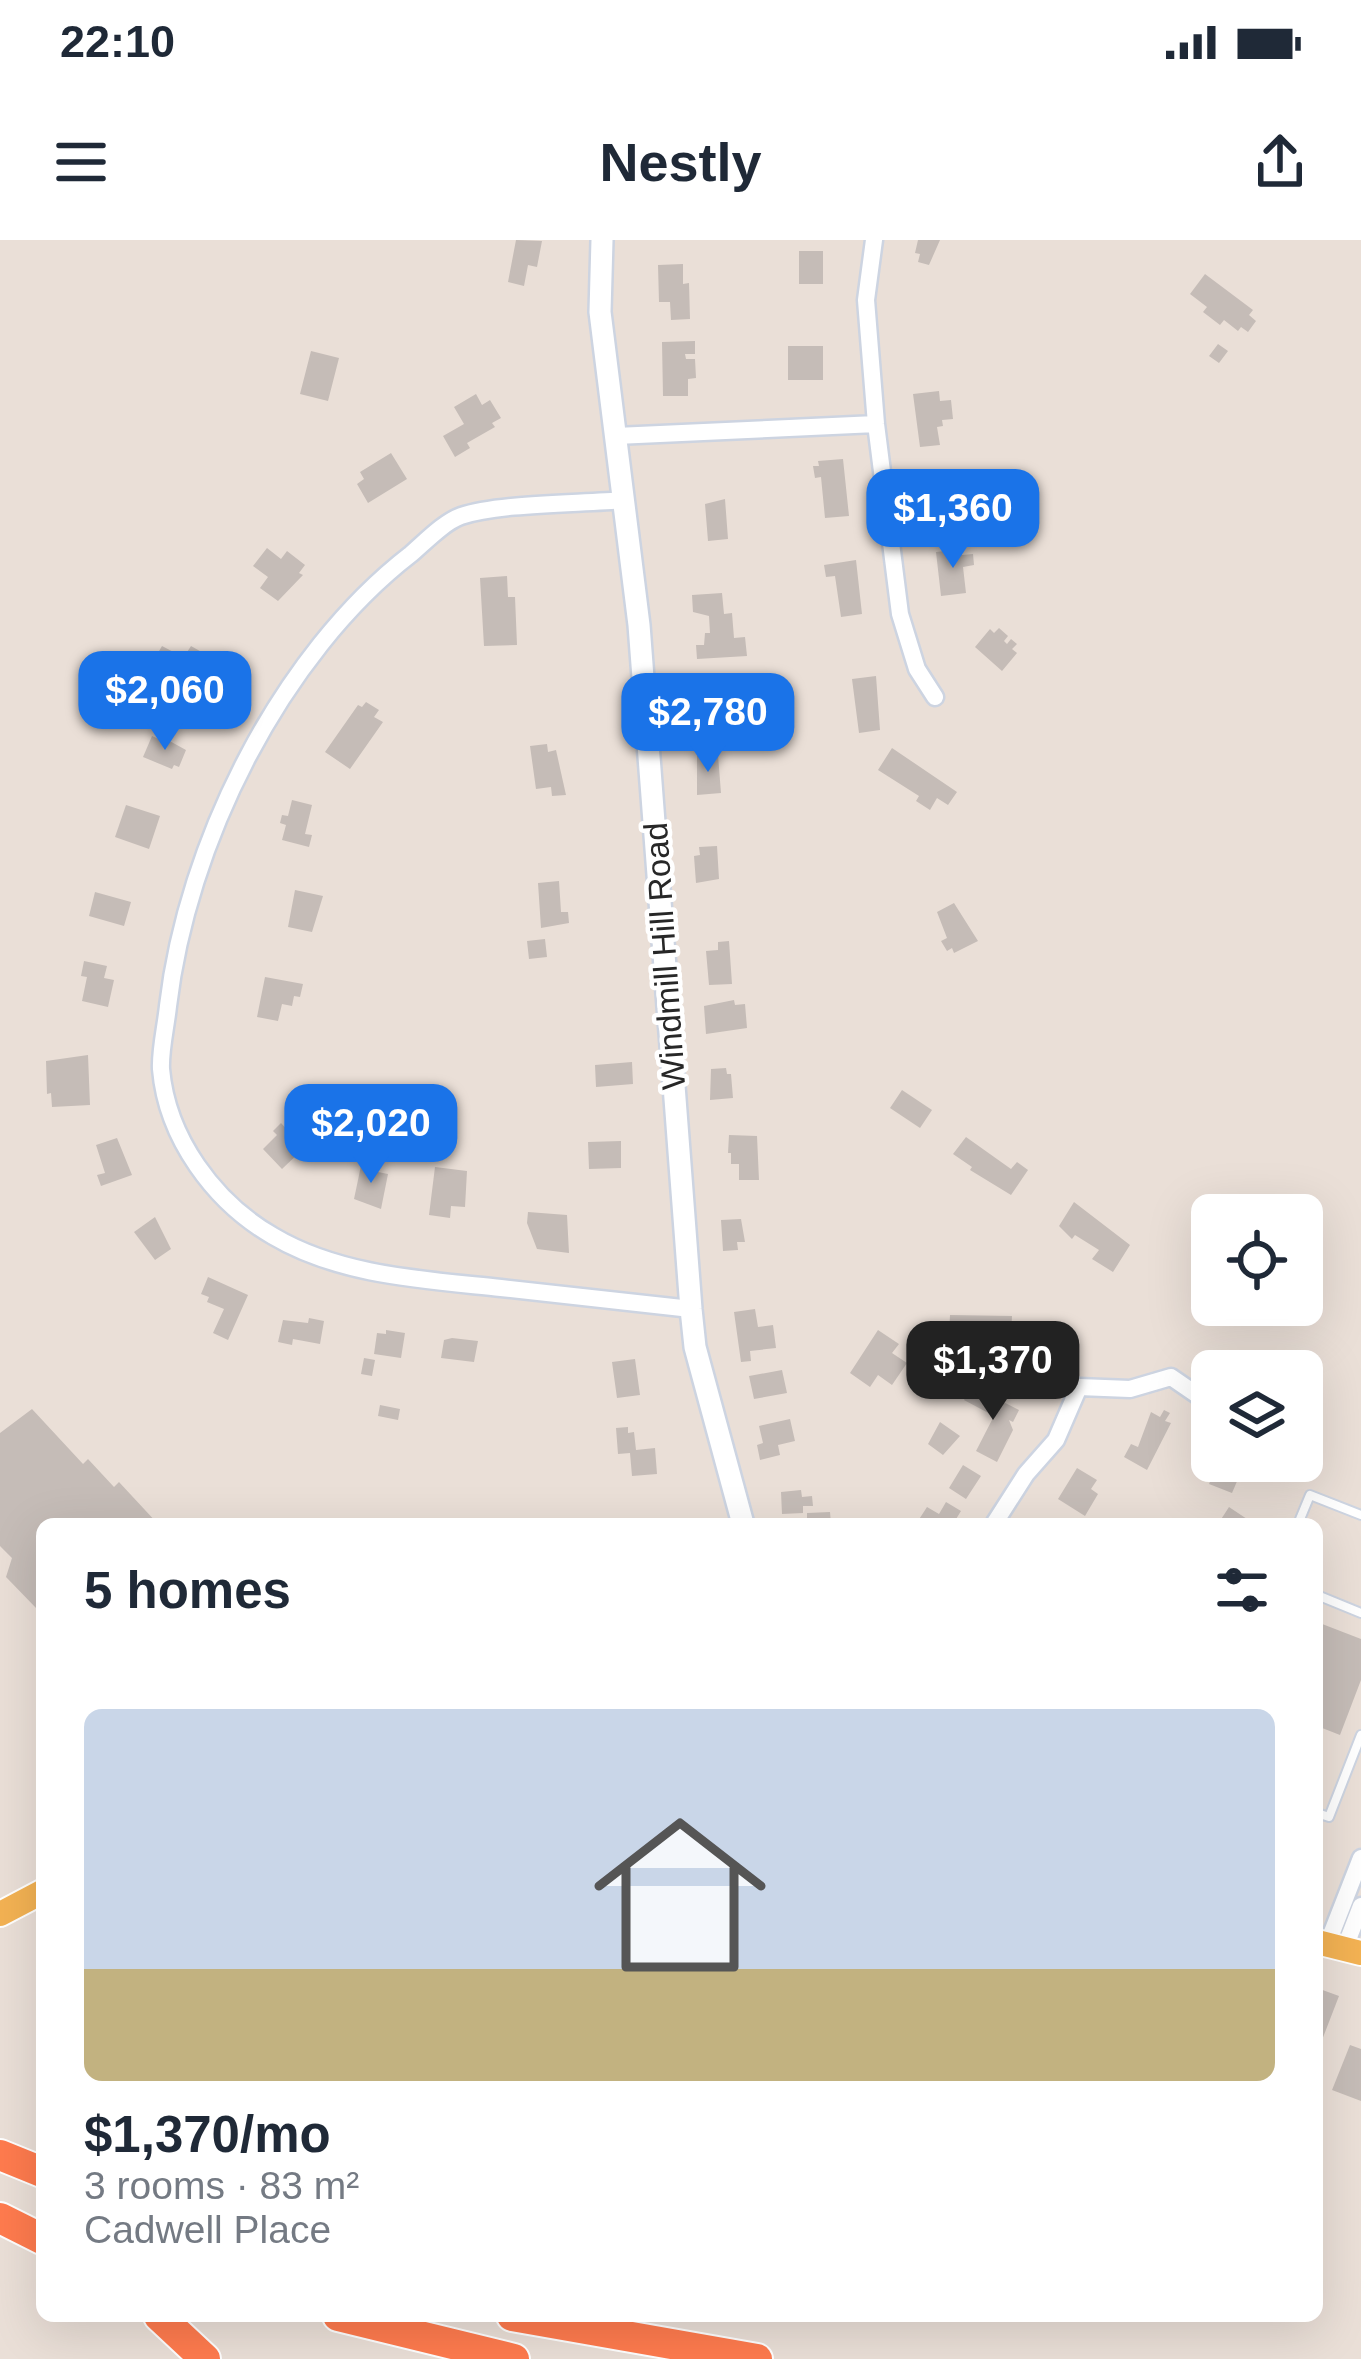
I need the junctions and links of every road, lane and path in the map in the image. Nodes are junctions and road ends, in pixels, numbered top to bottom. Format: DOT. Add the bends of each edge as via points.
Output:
graph roads {
  1 [pos="602,240"];
  2 [pos="874,240"];
  3 [pos="876,424"];
  4 [pos="616,436"];
  5 [pos="624,500"];
  6 [pos="935,697"];
  7 [pos="691,1309"];
  8 [pos="1191,1391"];
  9 [pos="1361,1515"];
  10 [pos="741,1518"];
  11 [pos="998,1518"];
  12 [pos="1300,1518"];
  13 [pos="1323,1597"];
  14 [pos="1361,1613"];
  15 [pos="1361,1735"];
  16 [pos="1323,1815"];
  17 [pos="1361,1858"];
  18 [pos="36,1895"];
  19 [pos="1361,1906"];
  20 [pos="0,1914"];
  21 [pos="1337,1947"];
  22 [pos="0,2155"];
  23 [pos="36,2170"];
  24 [pos="0,2203"];
  25 [pos="36,2217"];
  26 [pos="0,2218"];
  27 [pos="36,2236"];
  28 [pos="166,2322"];
  29 [pos="363,2322"];
  30 [pos="546,2322"];
  31 [pos="206,2359"];
  32 [pos="514,2359"];
  33 [pos="757,2359"];
  1 -- 4 [label="street, Windmill Hill Road" via="600,311"];
  2 -- 3 [label="street" via="866,300"];
  3 -- 4 [label="street"];
  3 -- 6 [label="street" via="900,614"];
  4 -- 5 [label="street, Windmill Hill Road"];
  5 -- 7 [label="street, Windmill Hill Road"];
  5 -- 7 [label="street" via="459,516 390,570 313,651 267,722 209,844 173,962 161,1067 191,1161 286,1243 402,1278"];
  7 -- 10 [label="street, Windmill Hill Road"];
  8 -- 11 [label="street" via="1171,1377 1130,1389 1079,1387 1056,1440"];
  9 -- 12 [label="lane" via="1310,1495"];
  13 -- 14 [label="lane"];
  15 -- 16 [label="lane" via="1329,1817"];
  17 -- 21 [label="street"];
  18 -- 20 [label="main road"];
  19 -- 21 [label="street"];
  22 -- 23 [label="highway"];
  24 -- 25 [label="highway"];
  26 -- 27 [label="highway"];
  28 -- 31 [label="highway"];
  29 -- 32 [label="highway"];
  30 -- 33 [label="highway"];
}
